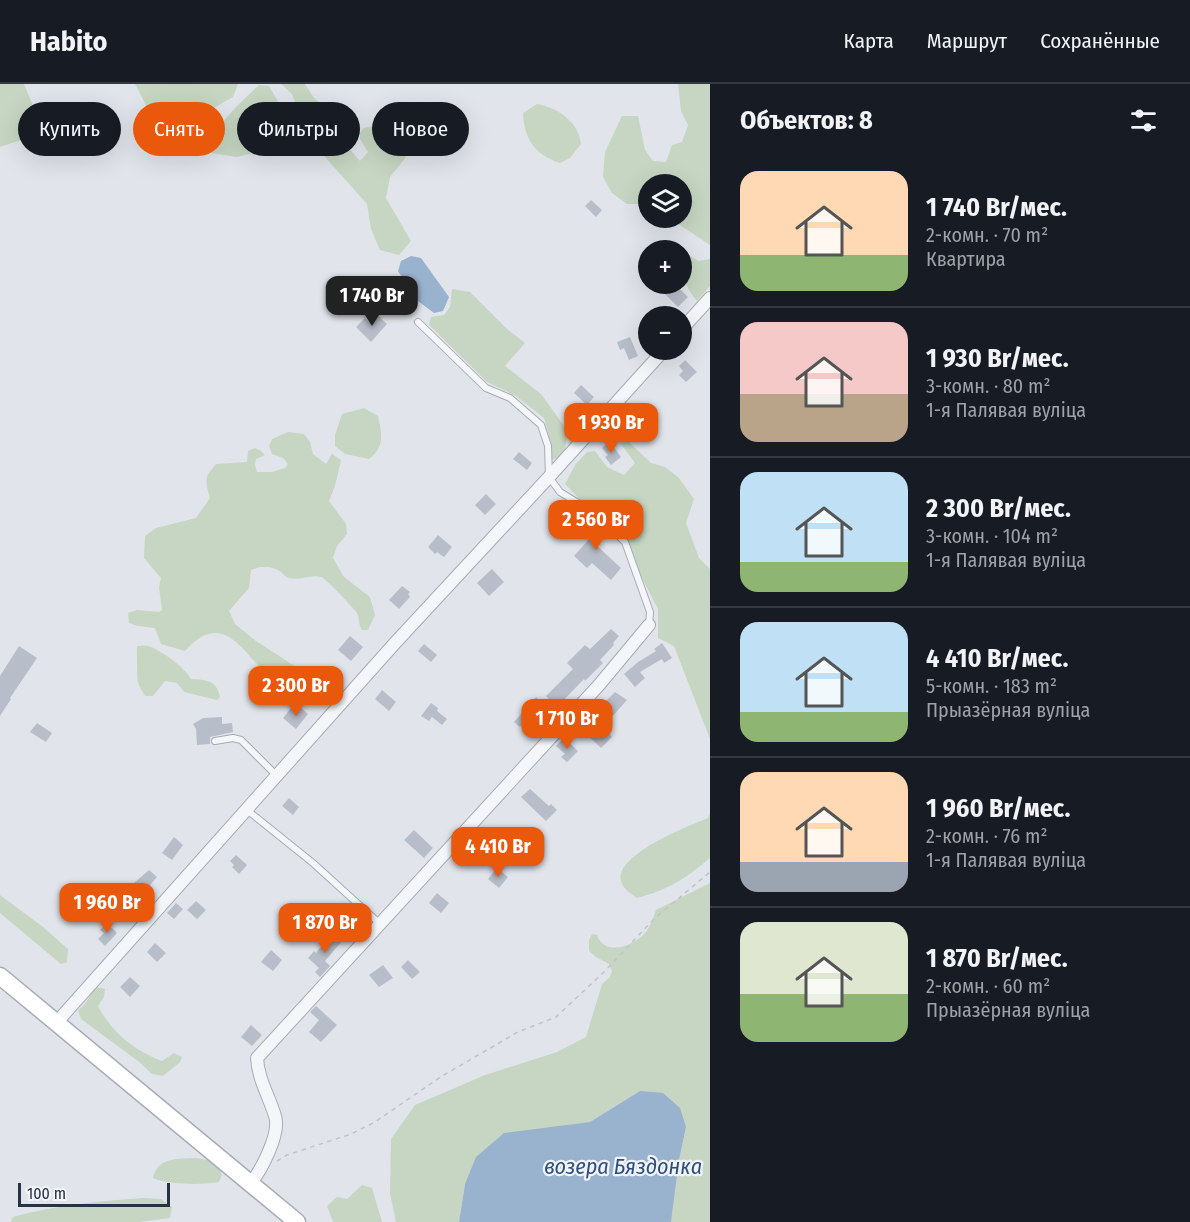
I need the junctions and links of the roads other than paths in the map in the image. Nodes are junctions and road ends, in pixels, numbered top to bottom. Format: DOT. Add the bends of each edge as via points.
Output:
graph roads {
  1 [pos="710,298"];
  2 [pos="692,318"];
  3 [pos="418,322"];
  4 [pos="655,360"];
  5 [pos="549,477"];
  6 [pos="649,625"];
  7 [pos="215,741"];
  8 [pos="277,776"];
  9 [pos="247,810"];
  10 [pos="379,923"];
  11 [pos="0,976"];
  12 [pos="57,1022"];
  13 [pos="256,1177"];
  14 [pos="297,1222"];
  1 -- 2 [label="street"];
  3 -- 5 [label="lane" via="486,387 510,398 542,425 548,446"];
  4 -- 5 [label="street"];
  5 -- 6 [label="lane" via="560,492 596,514 625,542 650,612"];
  5 -- 8 [label="street"];
  6 -- 10 [label="street" via="599,685"];
  7 -- 8 [label="lane" via="241,740"];
  8 -- 9 [label="street"];
  9 -- 10 [label="lane"];
  9 -- 12 [label="street"];
  10 -- 13 [label="street" via="257,1058 258,1071 277,1119 272,1143"];
  11 -- 12 [label="main road"];
  12 -- 13 [label="main road"];
  13 -- 14 [label="main road"];
}
